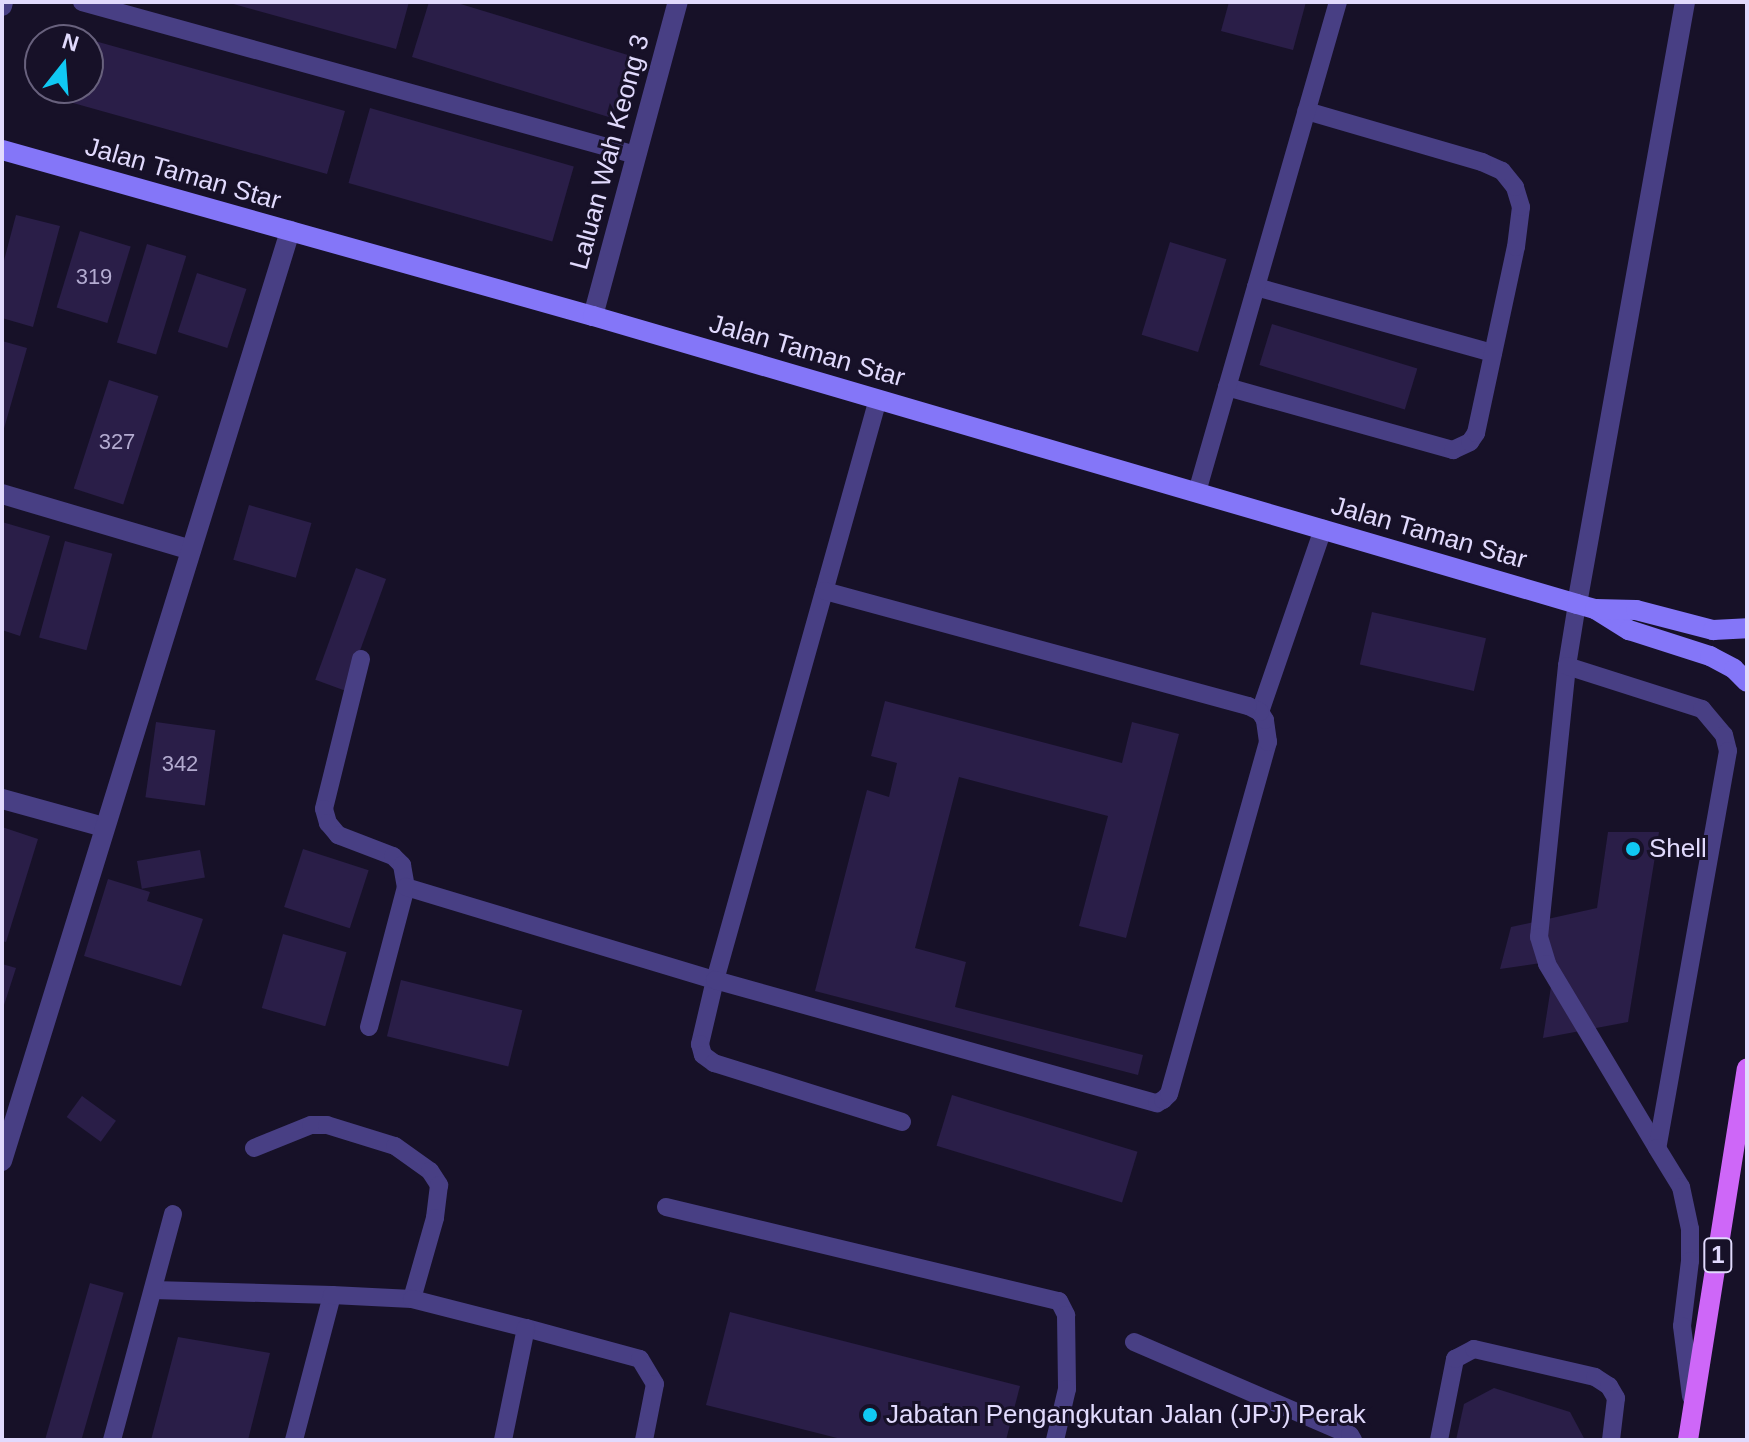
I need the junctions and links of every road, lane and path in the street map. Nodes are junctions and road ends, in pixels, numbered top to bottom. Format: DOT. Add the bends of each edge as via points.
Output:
graph roads {
  1 [pos="82,2"];
  2 [pos="678,2"];
  3 [pos="1338,2"];
  4 [pos="1685,2"];
  5 [pos="1306,111"];
  6 [pos="2,150"];
  7 [pos="636,155"];
  8 [pos="290,231"];
  9 [pos="1256,287"];
  10 [pos="593,316"];
  11 [pos="1493,353"];
  12 [pos="1227,387"];
  13 [pos="878,399"];
  14 [pos="1197,492"];
  15 [pos="2,494"];
  16 [pos="1323,529"];
  17 [pos="191,550"];
  18 [pos="824,591"];
  19 [pos="1586,606"];
  20 [pos="1747,628"];
  21 [pos="361,659"];
  22 [pos="1567,666"];
  23 [pos="1747,682"];
  24 [pos="1260,712"];
  25 [pos="2,799"];
  26 [pos="104,827"];
  27 [pos="406,887"];
  28 [pos="715,980"];
  29 [pos="369,1027"];
  30 [pos="1747,1069"];
  31 [pos="902,1122"];
  32 [pos="254,1148"];
  33 [pos="1657,1148"];
  34 [pos="3,1153"];
  35 [pos="666,1207"];
  36 [pos="173,1214"];
  37 [pos="153,1290"];
  38 [pos="332,1295"];
  39 [pos="412,1299"];
  40 [pos="526,1328"];
  41 [pos="1134,1342"];
  42 [pos="1693,1411"];
  43 [pos="112,1440"];
  44 [pos="294,1440"];
  45 [pos="503,1440"];
  46 [pos="644,1440"];
  47 [pos="1055,1440"];
  48 [pos="1353,1440"];
  49 [pos="1439,1440"];
  50 [pos="1611,1440"];
  51 [pos="1688,1440"];
  1 -- 7 [label="lane"];
  2 -- 7 [label="street, Laluan Wah Keong 3"];
  3 -- 5 [label="lane"];
  4 -- 19 [label="street"];
  5 -- 9 [label="lane"];
  5 -- 11 [label="lane" via="1482,162 1502,171 1515,187 1521,207 1516,247"];
  6 -- 8 [label="street, Jalan Taman Star"];
  7 -- 10 [label="street, Laluan Wah Keong 3"];
  8 -- 10 [label="street, Jalan Taman Star"];
  8 -- 17 [label="street"];
  9 -- 11 [label="lane"];
  9 -- 12 [label="lane"];
  10 -- 13 [label="street, Jalan Taman Star"];
  11 -- 12 [label="lane" via="1476,433 1453,450"];
  12 -- 14 [label="lane"];
  13 -- 14 [label="street, Jalan Taman Star"];
  13 -- 18 [label="lane"];
  14 -- 16 [label="street, Jalan Taman Star"];
  15 -- 17 [label="street"];
  16 -- 19 [label="street, Jalan Taman Star"];
  16 -- 24 [label="lane"];
  17 -- 26 [label="street"];
  18 -- 24 [label="lane"];
  18 -- 28 [label="lane"];
  19 -- 20 [label="street, Jalan Taman Star" via="1636,610 1713,630"];
  19 -- 22 [label="lane"];
  19 -- 23 [label="street, Jalan Taman Star" via="1629,630 1710,656"];
  21 -- 27 [label="lane" via="324,809 338,835 393,856 402,865"];
  22 -- 33 [label="lane" via="1540,947"];
  22 -- 33 [label="lane" via="1702,709 1724,735 1728,751"];
  24 -- 28 [label="lane" via="1270,731 1268,742 1169,1094 1157,1103"];
  25 -- 26 [label="street"];
  26 -- 34 [label="street"];
  27 -- 28 [label="lane"];
  27 -- 29 [label="lane"];
  28 -- 31 [label="lane" via="700,1044 703,1055 714,1063"];
  30 -- 42 [label="main road, 1"];
  32 -- 39 [label="lane" via="311,1125 327,1125 395,1146 430,1171 439,1185 435,1218"];
  33 -- 42 [label="lane" via="1681,1187 1690,1229 1682,1326"];
  35 -- 47 [label="lane" via="1059,1301 1066,1315 1067,1389"];
  36 -- 37 [label="lane"];
  37 -- 38 [label="lane"];
  37 -- 43 [label="lane"];
  38 -- 39 [label="lane"];
  38 -- 44 [label="lane"];
  39 -- 40 [label="lane"];
  40 -- 45 [label="lane"];
  40 -- 46 [label="lane" via="640,1359 655,1384"];
  41 -- 48 [label="lane"];
  42 -- 51 [label="main road, 1"];
  49 -- 50 [label="lane" via="1455,1359 1474,1349 1595,1377 1609,1386 1616,1398"];
}
